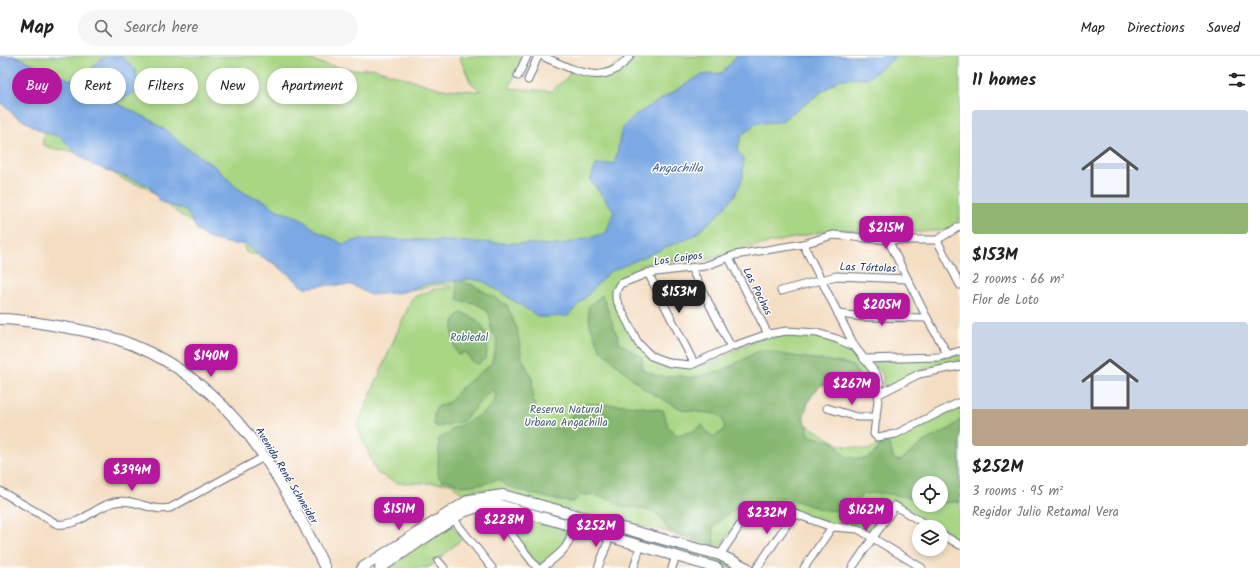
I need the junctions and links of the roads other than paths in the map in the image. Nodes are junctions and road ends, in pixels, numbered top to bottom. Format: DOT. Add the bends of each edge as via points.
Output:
graph roads {
  1 [pos="527,56"];
  2 [pos="538,56"];
  3 [pos="542,56"];
  4 [pos="630,56"];
  5 [pos="518,76"];
  6 [pos="528,80"];
  7 [pos="960,226"];
  8 [pos="888,240"];
  9 [pos="937,240"];
  10 [pos="803,244"];
  11 [pos="729,258"];
  12 [pos="691,268"];
  13 [pos="648,273"];
  14 [pos="907,279"];
  15 [pos="820,280"];
  16 [pos="959,281"];
  17 [pos="782,291"];
  18 [pos="838,314"];
  19 [pos="0,318"];
  20 [pos="927,318"];
  21 [pos="768,334"];
  22 [pos="731,347"];
  23 [pos="855,348"];
  24 [pos="960,351"];
  25 [pos="948,355"];
  26 [pos="864,358"];
  27 [pos="694,363"];
  28 [pos="960,366"];
  29 [pos="879,394"];
  30 [pos="960,402"];
  31 [pos="827,408"];
  32 [pos="876,417"];
  33 [pos="264,457"];
  34 [pos="0,491"];
  35 [pos="489,505"];
  36 [pos="794,514"];
  37 [pos="451,515"];
  38 [pos="577,515"];
  39 [pos="918,520"];
  40 [pos="574,527"];
  41 [pos="832,527"];
  42 [pos="610,537"];
  43 [pos="873,537"];
  44 [pos="948,538"];
  45 [pos="960,545"];
  46 [pos="640,546"];
  47 [pos="720,554"];
  48 [pos="676,556"];
  49 [pos="438,561"];
  50 [pos="325,568"];
  51 [pos="362,568"];
  52 [pos="380,568"];
  53 [pos="444,568"];
  54 [pos="492,568"];
  55 [pos="537,568"];
  56 [pos="542,568"];
  57 [pos="598,568"];
  58 [pos="634,568"];
  59 [pos="672,568"];
  60 [pos="714,568"];
  61 [pos="747,568"];
  62 [pos="757,568"];
  63 [pos="804,568"];
  64 [pos="852,568"];
  65 [pos="922,568"];
  1 -- 5 [label="street"];
  2 -- 6 [label="street"];
  3 -- 4 [label="street" via="587,75 599,75 619,67"];
  7 -- 9 [label="street"];
  8 -- 9 [label="street, Los Coipos"];
  8 -- 10 [label="street, Los Coipos" via="833,236"];
  8 -- 14 [label="street"];
  9 -- 16 [label="street"];
  10 -- 11 [label="street, Los Coipos"];
  10 -- 15 [label="street"];
  11 -- 12 [label="street, Los Coipos"];
  11 -- 21 [label="street, Las Pochas"];
  12 -- 13 [label="street, Los Coipos"];
  12 -- 22 [label="street"];
  13 -- 27 [label="street"];
  13 -- 27 [label="street, Los Coipos" via="620,284 615,295 638,343 651,356 670,363"];
  14 -- 15 [label="street, Las Tórtolas" via="836,276"];
  14 -- 20 [label="street"];
  15 -- 17 [label="street, Las Tórtolas"];
  15 -- 18 [label="street"];
  18 -- 20 [label="street"];
  18 -- 23 [label="street"];
  19 -- 33 [label="main road, Avenida René Schneider" via="102,334 132,344 161,358 189,375 218,398 246,430"];
  20 -- 25 [label="street"];
  21 -- 22 [label="street, Los Coipos"];
  21 -- 23 [label="street, Los Coipos" via="796,331 817,333"];
  22 -- 27 [label="street, Los Coipos"];
  23 -- 26 [label="street"];
  24 -- 25 [label="street"];
  25 -- 26 [label="street"];
  26 -- 29 [label="street" via="880,383"];
  28 -- 29 [label="street" via="919,374"];
  29 -- 32 [label="street"];
  30 -- 32 [label="street" via="896,434 877,437 874,434"];
  31 -- 32 [label="street" via="857,417"];
  33 -- 34 [label="street" via="170,508 153,509 139,503 120,502 109,504 75,523 65,525 57,524"];
  33 -- 50 [label="main road, Avenida René Schneider" via="298,514"];
  35 -- 37 [label="main road"];
  35 -- 40 [label="main road" via="500,505"];
  35 -- 55 [label="street"];
  36 -- 41 [label="street"];
  36 -- 47 [label="street" via="784,510 750,510"];
  36 -- 62 [label="street"];
  37 -- 38 [label="main road" via="469,500 503,495"];
  37 -- 51 [label="main road"];
  37 -- 52 [label="main road"];
  37 -- 54 [label="street"];
  38 -- 40 [label="street"];
  38 -- 47 [label="main road"];
  39 -- 43 [label="street" via="894,506"];
  40 -- 42 [label="main road"];
  40 -- 56 [label="street" via="563,552"];
  41 -- 43 [label="street" via="858,529"];
  41 -- 63 [label="street"];
  42 -- 46 [label="main road"];
  42 -- 57 [label="street"];
  43 -- 64 [label="street"];
  43 -- 65 [label="street"];
  44 -- 45 [label="street"];
  46 -- 48 [label="main road"];
  46 -- 58 [label="street"];
  47 -- 61 [label="main road"];
  48 -- 59 [label="street"];
  48 -- 60 [label="main road"];
  49 -- 53 [label="street"];
}
